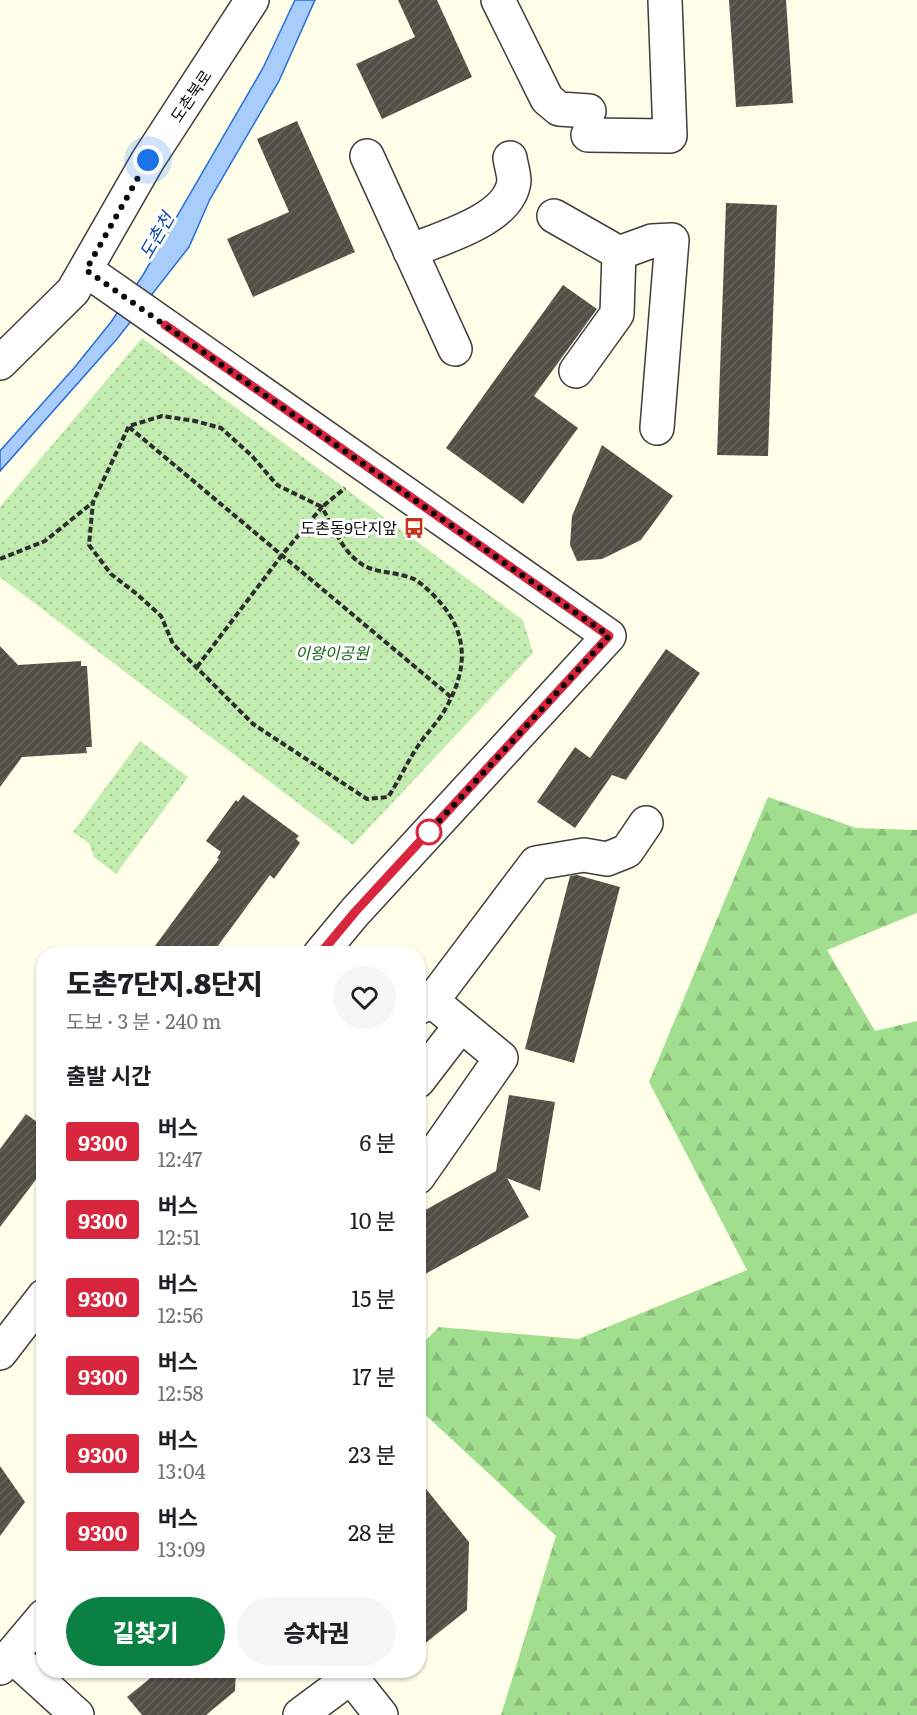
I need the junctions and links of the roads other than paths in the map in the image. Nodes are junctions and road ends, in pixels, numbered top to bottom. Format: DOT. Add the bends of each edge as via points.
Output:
graph roads {
  1 [pos="252,0"];
  2 [pos="498,0"];
  3 [pos="665,0"];
  4 [pos="367,156"];
  5 [pos="510,158"];
  6 [pos="554,216"];
  7 [pos="410,251"];
  8 [pos="619,253"];
  9 [pos="93,275"];
  10 [pos="455,350"];
  11 [pos="0,363"];
  12 [pos="576,371"];
  13 [pos="657,428"];
  14 [pos="646,824"];
  15 [pos="327,946"];
  16 [pos="426,1004"];
  17 [pos="426,1006"];
  18 [pos="462,1025"];
  19 [pos="426,1072"];
  20 [pos="426,1166"];
  21 [pos="36,1306"];
  22 [pos="0,1353"];
  23 [pos="36,1625"];
  24 [pos="5,1661"];
  25 [pos="344,1678"];
  26 [pos="352,1678"];
  27 [pos="76,1715"];
  28 [pos="300,1715"];
  29 [pos="381,1715"];
  1 -- 9 [label="street, 도촌북로" via="148,160"];
  2 -- 3 [label="street" via="548,99 559,109 589,123 670,136"];
  4 -- 7 [label="street"];
  5 -- 7 [label="street" via="514,180 509,198 483,221"];
  6 -- 8 [label="street"];
  7 -- 10 [label="street"];
  8 -- 12 [label="street" via="617,314"];
  8 -- 13 [label="street" via="651,241 672,240"];
  9 -- 11 [label="street, 도촌북로"];
  9 -- 15 [label="street" via="609,636"];
  14 -- 16 [label="street" via="627,851 607,859 584,855 536,864"];
  17 -- 18 [label="street"];
  18 -- 19 [label="street"];
  18 -- 20 [label="street" via="501,1058"];
  21 -- 22 [label="street"];
  23 -- 24 [label="street"];
  24 -- 27 [label="street"];
  25 -- 28 [label="street"];
  26 -- 29 [label="street"];
}
